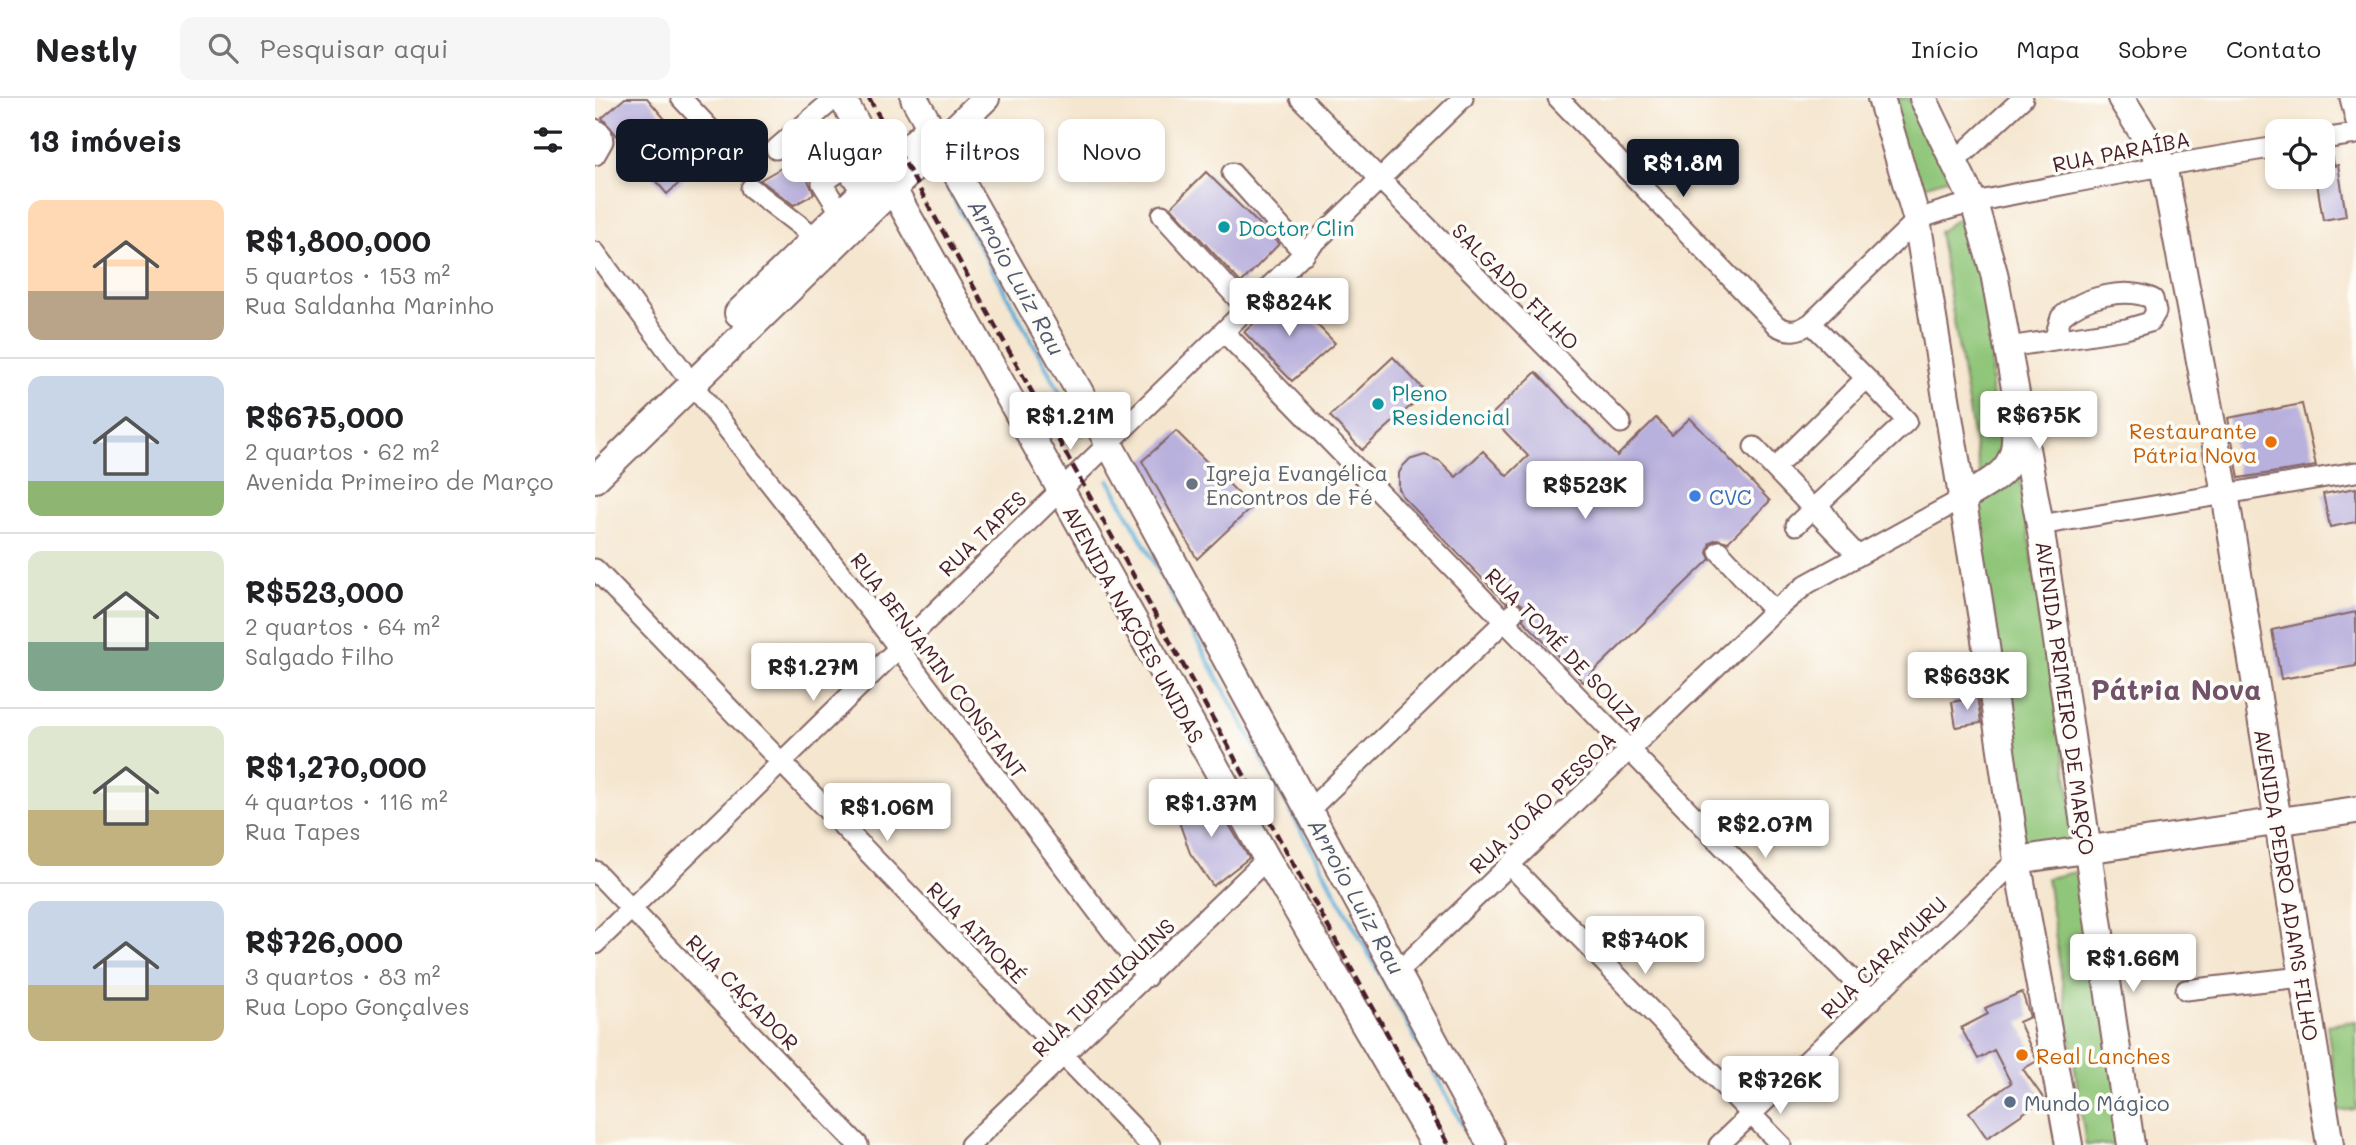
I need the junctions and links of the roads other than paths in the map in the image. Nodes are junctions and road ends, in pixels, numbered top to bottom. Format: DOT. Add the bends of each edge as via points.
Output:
graph roads {
  1 [pos="681,98"];
  2 [pos="835,98"];
  3 [pos="842,98"];
  4 [pos="914,98"];
  5 [pos="960,98"];
  6 [pos="986,98"];
  7 [pos="1300,98"];
  8 [pos="1463,98"];
  9 [pos="1558,98"];
  10 [pos="1881,98"];
  11 [pos="1923,98"];
  12 [pos="2023,98"];
  13 [pos="2121,98"];
  14 [pos="2350,98"];
  15 [pos="701,119"];
  16 [pos="812,119"];
  17 [pos="853,119"];
  18 [pos="925,119"];
  19 [pos="946,119"];
  20 [pos="957,119"];
  21 [pos="2356,122"];
  22 [pos="595,129"];
  23 [pos="2356,134"];
  24 [pos="2335,137"];
  25 [pos="782,143"];
  26 [pos="921,148"];
  27 [pos="2265,148"];
  28 [pos="775,149"];
  29 [pos="595,155"];
  30 [pos="907,161"];
  31 [pos="1954,162"];
  32 [pos="2163,165"];
  33 [pos="1232,173"];
  34 [pos="824,182"];
  35 [pos="855,182"];
  36 [pos="884,182"];
  37 [pos="885,182"];
  38 [pos="887,182"];
  39 [pos="960,182"];
  40 [pos="1380,182"];
  41 [pos="751,188"];
  42 [pos="862,192"];
  43 [pos="1974,203"];
  44 [pos="841,212"];
  45 [pos="1162,215"];
  46 [pos="1917,220"];
  47 [pos="815,237"];
  48 [pos="595,252"];
  49 [pos="1305,254"];
  50 [pos="1248,310"];
  51 [pos="1811,323"];
  52 [pos="1224,332"];
  53 [pos="2054,340"];
  54 [pos="2008,350"];
  55 [pos="1860,372"];
  56 [pos="687,377"];
  57 [pos="1621,423"];
  58 [pos="1109,444"];
  59 [pos="1755,447"];
  60 [pos="595,454"];
  61 [pos="1784,459"];
  62 [pos="2356,472"];
  63 [pos="595,479"];
  64 [pos="1059,490"];
  65 [pos="2225,493"];
  66 [pos="1961,500"];
  67 [pos="1816,506"];
  68 [pos="1796,525"];
  69 [pos="2040,525"];
  70 [pos="1719,551"];
  71 [pos="1858,556"];
  72 [pos="595,569"];
  73 [pos="1774,611"];
  74 [pos="1509,616"];
  75 [pos="898,648"];
  76 [pos="1630,748"];
  77 [pos="781,762"];
  78 [pos="2356,810"];
  79 [pos="1308,811"];
  80 [pos="2276,823"];
  81 [pos="2088,851"];
  82 [pos="1267,859"];
  83 [pos="2017,860"];
  84 [pos="1510,865"];
  85 [pos="595,871"];
  86 [pos="632,908"];
  87 [pos="595,943"];
  88 [pos="1397,973"];
  89 [pos="1147,976"];
  90 [pos="2302,977"];
  91 [pos="2186,990"];
  92 [pos="1872,1000"];
  93 [pos="1065,1056"];
  94 [pos="1751,1115"];
  95 [pos="858,1145"];
  96 [pos="970,1145"];
  97 [pos="1150,1145"];
  98 [pos="1434,1145"];
  99 [pos="1491,1145"];
  100 [pos="1720,1145"];
  101 [pos="1781,1145"];
  102 [pos="2069,1145"];
  103 [pos="2131,1145"];
  104 [pos="2330,1145"];
  1 -- 15 [label="street"];
  2 -- 16 [label="street"];
  3 -- 17 [label="main road, AVENIDA NAÇÕES UNIDAS"];
  4 -- 18 [label="main road"];
  5 -- 19 [label="main road"];
  6 -- 20 [label="main road"];
  7 -- 40 [label="street, SALGADO FILHO"];
  8 -- 40 [label="street, RUA TAPES"];
  9 -- 51 [label="street" via="1769,319 1784,330 1800,330"];
  10 -- 46 [label="main road"];
  11 -- 31 [label="main road, AVENIDA PRIMEIRO DE MARÇO"];
  12 -- 31 [label="street"];
  13 -- 32 [label="main road, AVENIDA PEDRO ADAMS FILHO"];
  14 -- 21 [label="street"];
  22 -- 29 [label="street" via="603,141"];
  23 -- 24 [label="street"];
  25 -- 28 [label="street"];
  26 -- 30 [label="main road"];
  27 -- 32 [label="street, RUA PARAÍBA"];
  31 -- 43 [label="main road, AVENIDA PRIMEIRO DE MARÇO"];
  32 -- 43 [label="street, RUA PARAÍBA"];
  32 -- 65 [label="main road, AVENIDA PEDRO ADAMS FILHO"];
  33 -- 49 [label="street"];
  34 -- 44 [label="street"];
  35 -- 42 [label="street"];
  36 -- 42 [label="main road"];
  37 -- 56 [label="main road"];
  38 -- 64 [label="main road, AVENIDA NAÇÕES UNIDAS"];
  39 -- 58 [label="main road"];
  40 -- 49 [label="street, RUA TAPES"];
  40 -- 57 [label="street, SALGADO FILHO"];
  41 -- 47 [label="street"];
  42 -- 44 [label="main road"];
  43 -- 46 [label="street, RUA PARAÍBA"];
  43 -- 54 [label="main road, AVENIDA PRIMEIRO DE MARÇO" via="1994,272"];
  44 -- 47 [label="main road"];
  45 -- 50 [label="street"];
  46 -- 51 [label="street"];
  46 -- 66 [label="main road"];
  47 -- 56 [label="main road"];
  48 -- 56 [label="street, RUA BENJAMIN CONSTANT"];
  49 -- 50 [label="street, RUA TAPES"];
  50 -- 52 [label="street, RUA TAPES"];
  51 -- 55 [label="street"];
  52 -- 58 [label="street, RUA TAPES"];
  52 -- 74 [label="street, RUA TOMÉ DE SOUZA"];
  53 -- 53 [label="street" via="2150,322 2156,312 2153,299 2140,293 2086,300 2061,317"];
  53 -- 54 [label="street"];
  54 -- 66 [label="main road" via="2015,454 2002,473"];
  54 -- 69 [label="main road, AVENIDA PRIMEIRO DE MARÇO"];
  55 -- 61 [label="street"];
  55 -- 67 [label="street" via="1907,421"];
  56 -- 60 [label="main road"];
  56 -- 63 [label="main road"];
  56 -- 75 [label="street, RUA BENJAMIN CONSTANT"];
  58 -- 64 [label="street, RUA TAPES"];
  58 -- 79 [label="main road"];
  59 -- 67 [label="street"];
  62 -- 65 [label="street"];
  64 -- 75 [label="street, RUA TAPES"];
  64 -- 82 [label="main road, AVENIDA NAÇÕES UNIDAS"];
  65 -- 69 [label="street"];
  65 -- 80 [label="main road, AVENIDA PEDRO ADAMS FILHO"];
  66 -- 71 [label="street, RUA JOÃO PESSOA"];
  66 -- 83 [label="main road"];
  67 -- 68 [label="street"];
  67 -- 71 [label="street"];
  69 -- 81 [label="main road, AVENIDA PRIMEIRO DE MARÇO"];
  70 -- 73 [label="street"];
  71 -- 73 [label="street, RUA JOÃO PESSOA" via="1807,584"];
  72 -- 77 [label="street, RUA AIMORÉ"];
  73 -- 76 [label="street, RUA JOÃO PESSOA"];
  74 -- 76 [label="street, RUA TOMÉ DE SOUZA"];
  74 -- 79 [label="street"];
  75 -- 77 [label="street, RUA TAPES"];
  75 -- 89 [label="street, RUA BENJAMIN CONSTANT"];
  76 -- 84 [label="street, RUA JOÃO PESSOA"];
  76 -- 92 [label="street, RUA TOMÉ DE SOUZA"];
  77 -- 86 [label="street, RUA TAPES"];
  77 -- 93 [label="street, RUA AIMORÉ"];
  78 -- 80 [label="main road"];
  79 -- 88 [label="main road"];
  80 -- 81 [label="main road"];
  80 -- 90 [label="main road, AVENIDA PEDRO ADAMS FILHO"];
  81 -- 83 [label="main road"];
  81 -- 103 [label="main road, AVENIDA PRIMEIRO DE MARÇO"];
  82 -- 89 [label="street, RUA TUPINIQUINS"];
  82 -- 98 [label="main road, AVENIDA NAÇÕES UNIDAS"];
  83 -- 92 [label="street, RUA CARAMURU"];
  83 -- 102 [label="main road"];
  84 -- 88 [label="street, RUA JOÃO PESSOA"];
  84 -- 94 [label="street"];
  85 -- 86 [label="street, RUA CAÇADOR"];
  86 -- 87 [label="street, RUA TAPES"];
  86 -- 95 [label="street, RUA CAÇADOR"];
  88 -- 99 [label="main road"];
  89 -- 93 [label="street, RUA TUPINIQUINS"];
  90 -- 91 [label="street"];
  90 -- 104 [label="main road, AVENIDA PEDRO ADAMS FILHO"];
  92 -- 94 [label="street, RUA CARAMURU"];
  93 -- 96 [label="street, RUA TUPINIQUINS"];
  93 -- 97 [label="street, RUA AIMORÉ"];
  94 -- 100 [label="street, RUA CARAMURU"];
  94 -- 101 [label="street"];
}
